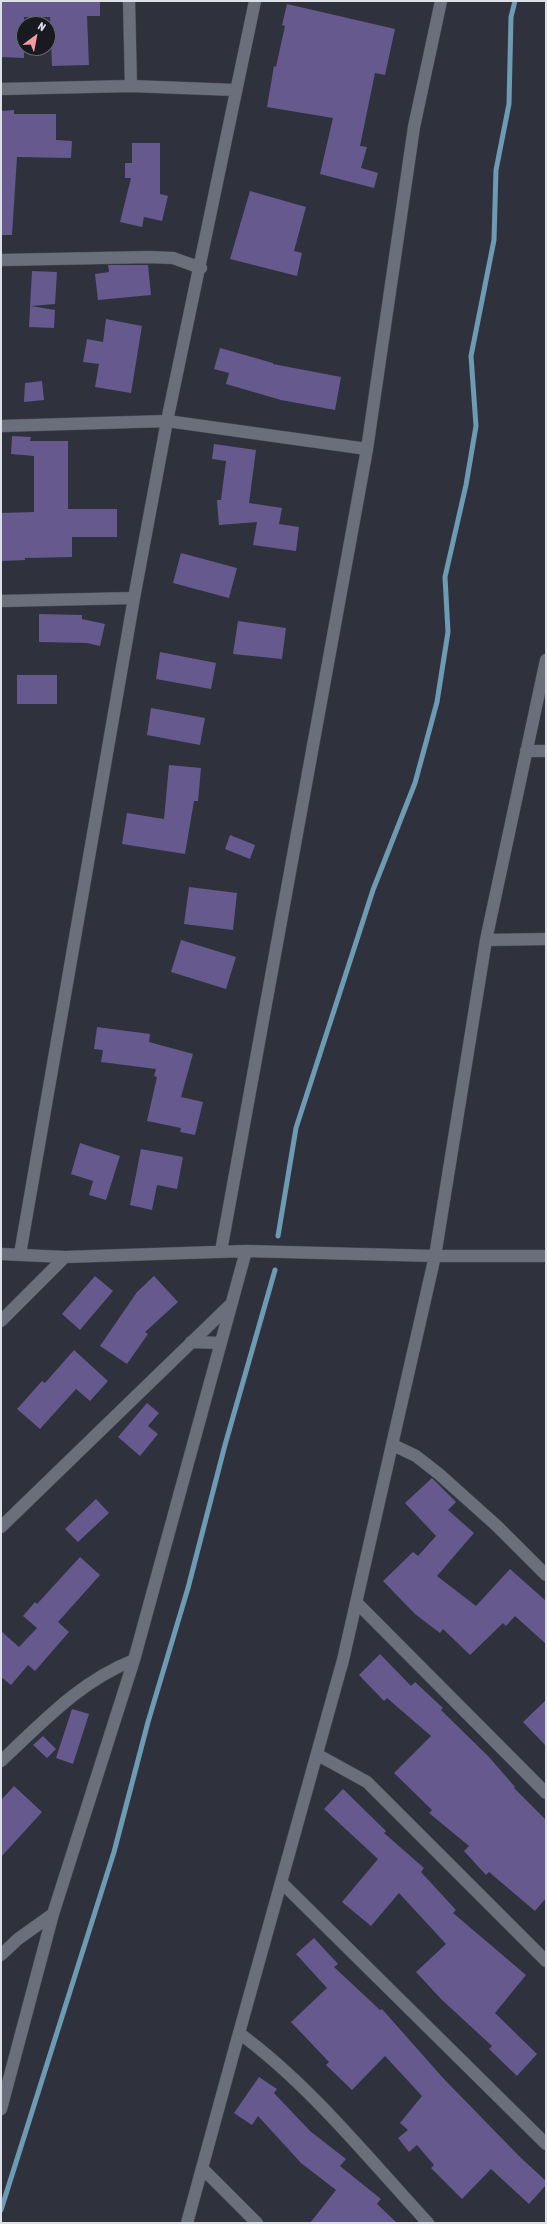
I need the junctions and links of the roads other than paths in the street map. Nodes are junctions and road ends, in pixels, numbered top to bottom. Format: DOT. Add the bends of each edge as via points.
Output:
graph roads {
  1 [pos="129,1"];
  2 [pos="255,1"];
  3 [pos="441,1"];
  4 [pos="132,86"];
  5 [pos="1,89"];
  6 [pos="235,90"];
  7 [pos="1,260"];
  8 [pos="200,268"];
  9 [pos="168,421"];
  10 [pos="1,426"];
  11 [pos="367,449"];
  12 [pos="134,598"];
  13 [pos="1,601"];
  14 [pos="546,660"];
  15 [pos="526,751"];
  16 [pos="546,751"];
  17 [pos="546,939"];
  18 [pos="486,940"];
  19 [pos="221,1251"];
  20 [pos="246,1251"];
  21 [pos="1,1254"];
  22 [pos="20,1254"];
  23 [pos="435,1256"];
  24 [pos="546,1256"];
  25 [pos="65,1257"];
  26 [pos="231,1304"];
  27 [pos="1,1321"];
  28 [pos="191,1342"];
  29 [pos="221,1343"];
  30 [pos="393,1446"];
  31 [pos="1,1527"];
  32 [pos="546,1575"];
  33 [pos="357,1603"];
  34 [pos="134,1660"];
  35 [pos="318,1755"];
  36 [pos="1,1761"];
  37 [pos="546,1793"];
  38 [pos="282,1883"];
  39 [pos="53,1914"];
  40 [pos="1,1955"];
  41 [pos="546,1961"];
  42 [pos="239,2033"];
  43 [pos="1,2109"];
  44 [pos="546,2144"];
  45 [pos="203,2169"];
  46 [pos="188,2223"];
  47 [pos="256,2223"];
  48 [pos="428,2223"];
  1 -- 4 [label="street"];
  2 -- 6 [label="street"];
  3 -- 11 [label="street" via="414,128"];
  4 -- 5 [label="street"];
  4 -- 6 [label="street"];
  6 -- 8 [label="street"];
  7 -- 8 [label="street" via="150,257 173,258"];
  8 -- 9 [label="street"];
  9 -- 10 [label="street"];
  9 -- 11 [label="street"];
  9 -- 12 [label="street"];
  11 -- 19 [label="street"];
  12 -- 13 [label="street"];
  12 -- 22 [label="street"];
  14 -- 15 [label="street"];
  15 -- 16 [label="street"];
  15 -- 18 [label="street"];
  17 -- 18 [label="street"];
  18 -- 23 [label="street"];
  19 -- 20 [label="street"];
  19 -- 25 [label="street"];
  20 -- 23 [label="street"];
  20 -- 26 [label="street"];
  21 -- 22 [label="street"];
  22 -- 25 [label="street"];
  23 -- 24 [label="street"];
  23 -- 30 [label="street"];
  25 -- 27 [label="street"];
  26 -- 28 [label="street"];
  26 -- 29 [label="street"];
  28 -- 29 [label="street"];
  28 -- 31 [label="street"];
  29 -- 34 [label="street"];
  30 -- 32 [label="street" via="416,1456 439,1474"];
  30 -- 33 [label="street"];
  33 -- 35 [label="street"];
  33 -- 37 [label="street"];
  34 -- 36 [label="street" via="110,1669 77,1691"];
  34 -- 39 [label="street"];
  35 -- 38 [label="street"];
  35 -- 41 [label="street" via="367,1782"];
  38 -- 42 [label="street"];
  38 -- 44 [label="street"];
  39 -- 40 [label="street" via="18,1939"];
  39 -- 43 [label="street"];
  42 -- 45 [label="street"];
  42 -- 48 [label="street" via="294,2079"];
  45 -- 46 [label="street"];
  45 -- 47 [label="street"];
}
